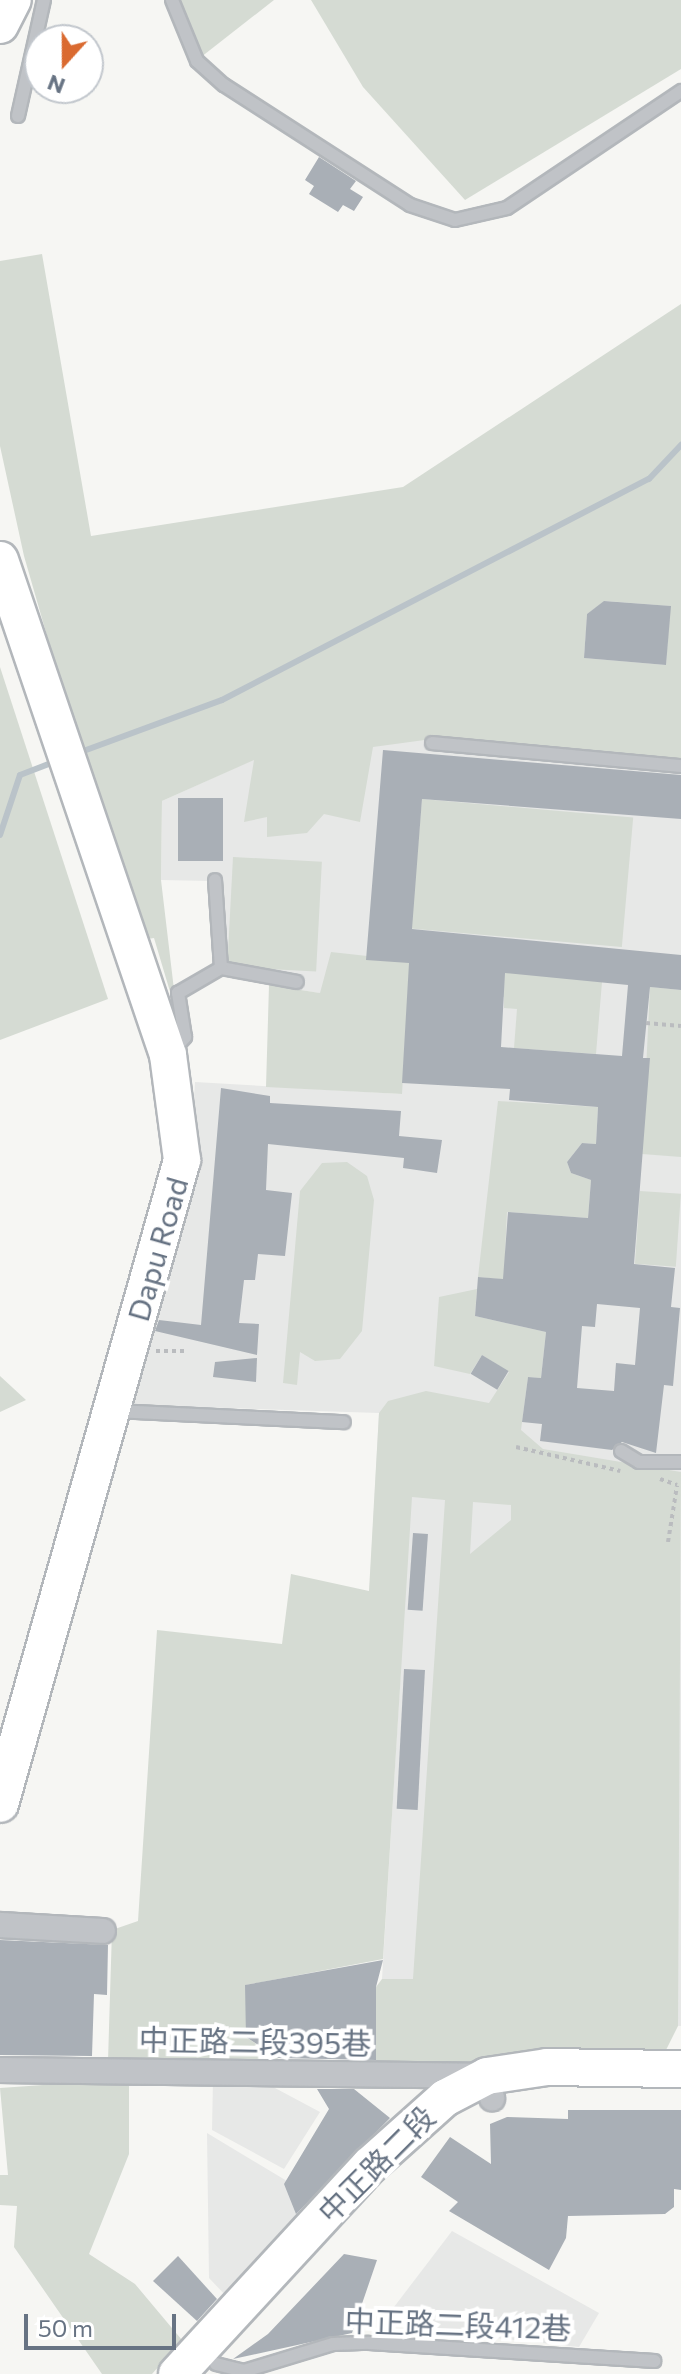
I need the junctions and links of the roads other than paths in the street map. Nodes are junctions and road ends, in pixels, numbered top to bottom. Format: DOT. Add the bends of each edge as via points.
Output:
graph roads {
  1 [pos="13,0"];
  2 [pos="44,0"];
  3 [pos="172,0"];
  4 [pos="0,25"];
  5 [pos="681,91"];
  6 [pos="18,116"];
  7 [pos="0,560"];
  8 [pos="432,743"];
  9 [pos="681,766"];
  10 [pos="215,880"];
  11 [pos="221,968"];
  12 [pos="297,982"];
  13 [pos="168,1055"];
  14 [pos="109,1410"];
  15 [pos="344,1422"];
  16 [pos="621,1451"];
  17 [pos="681,1462"];
  18 [pos="0,1804"];
  19 [pos="0,1925"];
  20 [pos="103,1931"];
  21 [pos="681,2069"];
  22 [pos="0,2070"];
  23 [pos="489,2087"];
  24 [pos="681,2092"];
  25 [pos="654,2361"];
  26 [pos="211,2369"];
  27 [pos="177,2374"];
  1 -- 4 [label="main road"];
  2 -- 6 [label="lane"];
  3 -- 5 [label="lane" via="197,61 224,85 398,198 455,220 507,208"];
  7 -- 13 [label="main road, Dapu Road"];
  8 -- 9 [label="lane"];
  10 -- 11 [label="lane"];
  11 -- 12 [label="lane"];
  11 -- 13 [label="lane" via="178,993 185,1037"];
  13 -- 14 [label="main road, Dapu Road" via="182,1160"];
  14 -- 15 [label="lane"];
  14 -- 18 [label="main road, Dapu Road"];
  16 -- 17 [label="lane" via="639,1462"];
  19 -- 20 [label="street"];
  21 -- 23 [label="main road, 中正路二段" via="547,2067"];
  22 -- 23 [label="street, 中正路二段395巷"];
  23 -- 24 [label="main road, 中正路二段"];
  23 -- 26 [label="main road, 中正路二段" via="419,2148"];
  23 -- 27 [label="main road, 中正路二段" via="407,2127"];
  25 -- 26 [label="lane, 中正路二段412巷" via="369,2343 333,2344 244,2371"];
}
